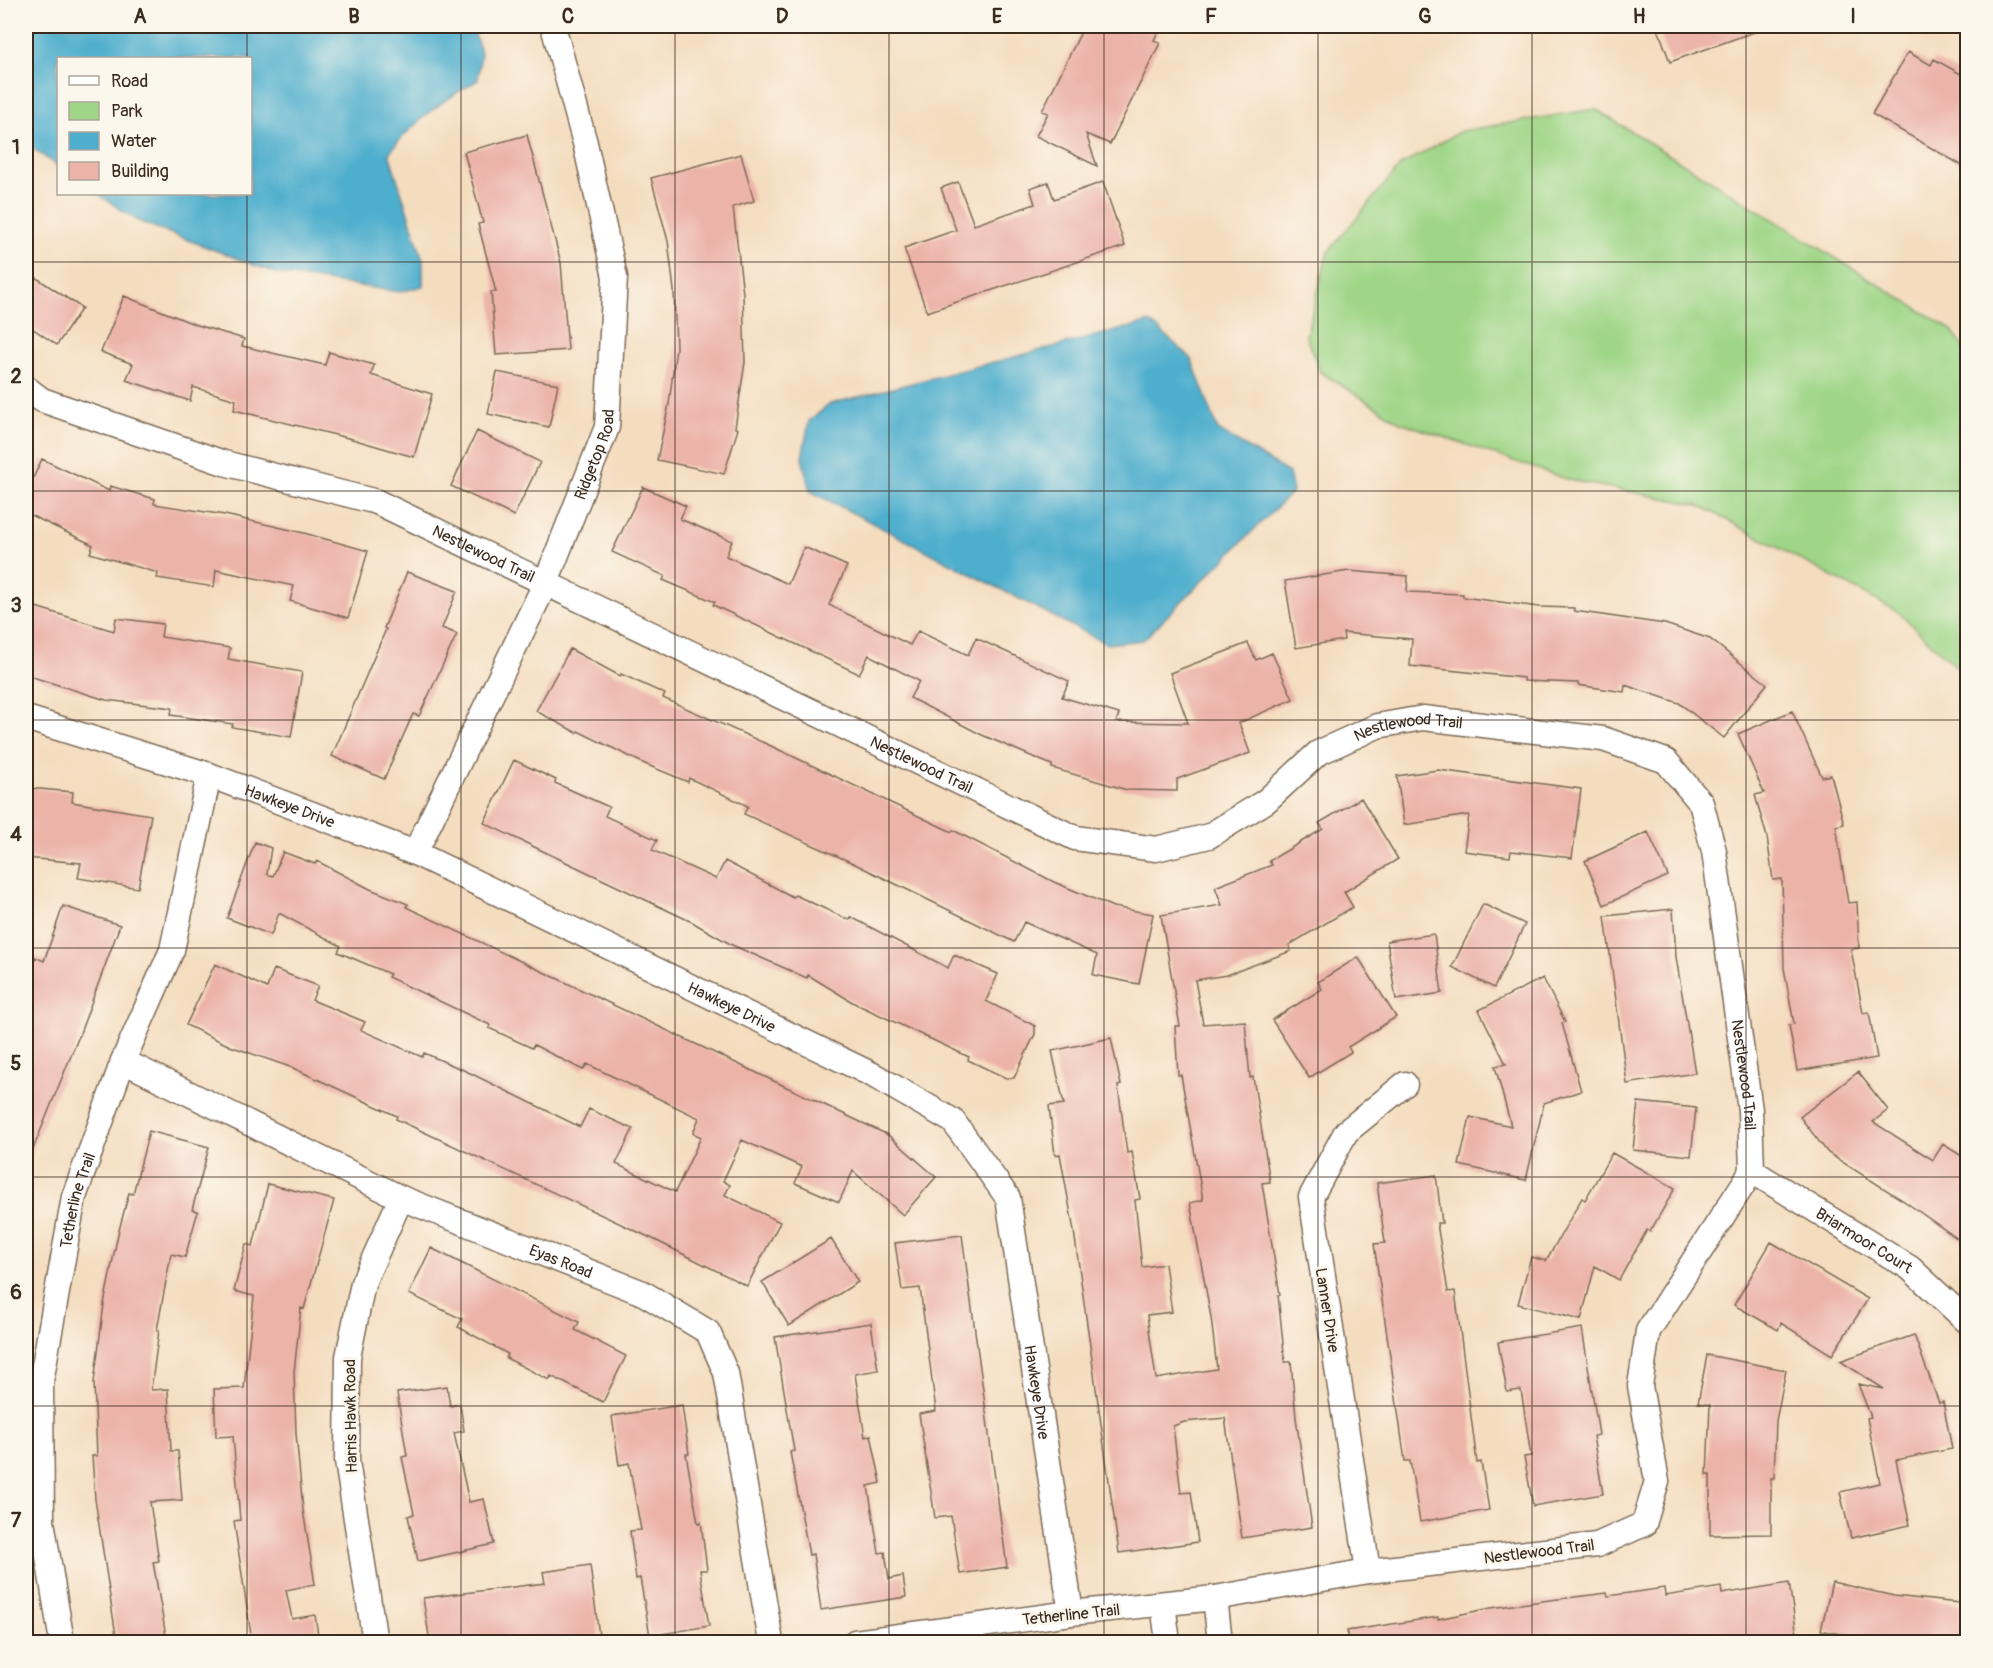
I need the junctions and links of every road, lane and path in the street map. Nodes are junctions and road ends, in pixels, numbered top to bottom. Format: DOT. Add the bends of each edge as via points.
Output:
graph roads {
  1 [pos="553,26"];
  2 [pos="26,388"];
  3 [pos="546,582"];
  4 [pos="26,718"];
  5 [pos="209,775"];
  6 [pos="415,853"];
  7 [pos="123,1061"];
  8 [pos="1404,1084"];
  9 [pos="1752,1171"];
  10 [pos="401,1198"];
  11 [pos="1968,1322"];
  12 [pos="34,1522"];
  13 [pos="1368,1571"];
  14 [pos="1215,1598"];
  15 [pos="1163,1604"];
  16 [pos="1071,1613"];
  17 [pos="63,1642"];
  18 [pos="375,1642"];
  19 [pos="771,1642"];
  20 [pos="855,1642"];
  21 [pos="1168,1642"];
  22 [pos="1220,1642"];
  1 -- 3 [label="street, Ridgetop Road" via="615,276 607,427"];
  2 -- 3 [label="street, Nestlewood Trail" via="42,400 224,463 377,502"];
  3 -- 6 [label="street, Ridgetop Road"];
  3 -- 9 [label="street, Nestlewood Trail" via="1075,838 1156,849 1209,836 1266,801 1318,753 1377,726 1423,718 1603,739 1666,761 1701,803 1714,851 1750,1110"];
  4 -- 5 [label="street, Hawkeye Drive"];
  5 -- 6 [label="street, Hawkeye Drive"];
  5 -- 7 [label="street, Tetherline Trail" via="172,950"];
  6 -- 16 [label="street, Hawkeye Drive" via="873,1075 953,1121 1008,1198"];
  7 -- 10 [label="street, Eyas Road"];
  7 -- 12 [label="street, Tetherline Trail" via="74,1197 41,1382"];
  8 -- 13 [label="street, Lanner Drive" via="1346,1132 1311,1197"];
  9 -- 11 [label="street, Briarmoor Court" via="1910,1268"];
  9 -- 13 [label="street, Nestlewood Trail" via="1648,1331 1640,1386 1657,1481 1644,1524 1597,1545"];
  10 -- 18 [label="street, Harris Hawk Road" via="363,1283 348,1358 347,1461"];
  10 -- 19 [label="street, Eyas Road" via="643,1293 708,1332 726,1373"];
  12 -- 17 [label="street, Tetherline Trail"];
  13 -- 14 [label="street, Nestlewood Trail"];
  14 -- 15 [label="street, Tetherline Trail"];
  14 -- 22 [label="street"];
  15 -- 16 [label="street, Tetherline Trail"];
  15 -- 21 [label="street"];
  16 -- 20 [label="street, Tetherline Trail"];
}
